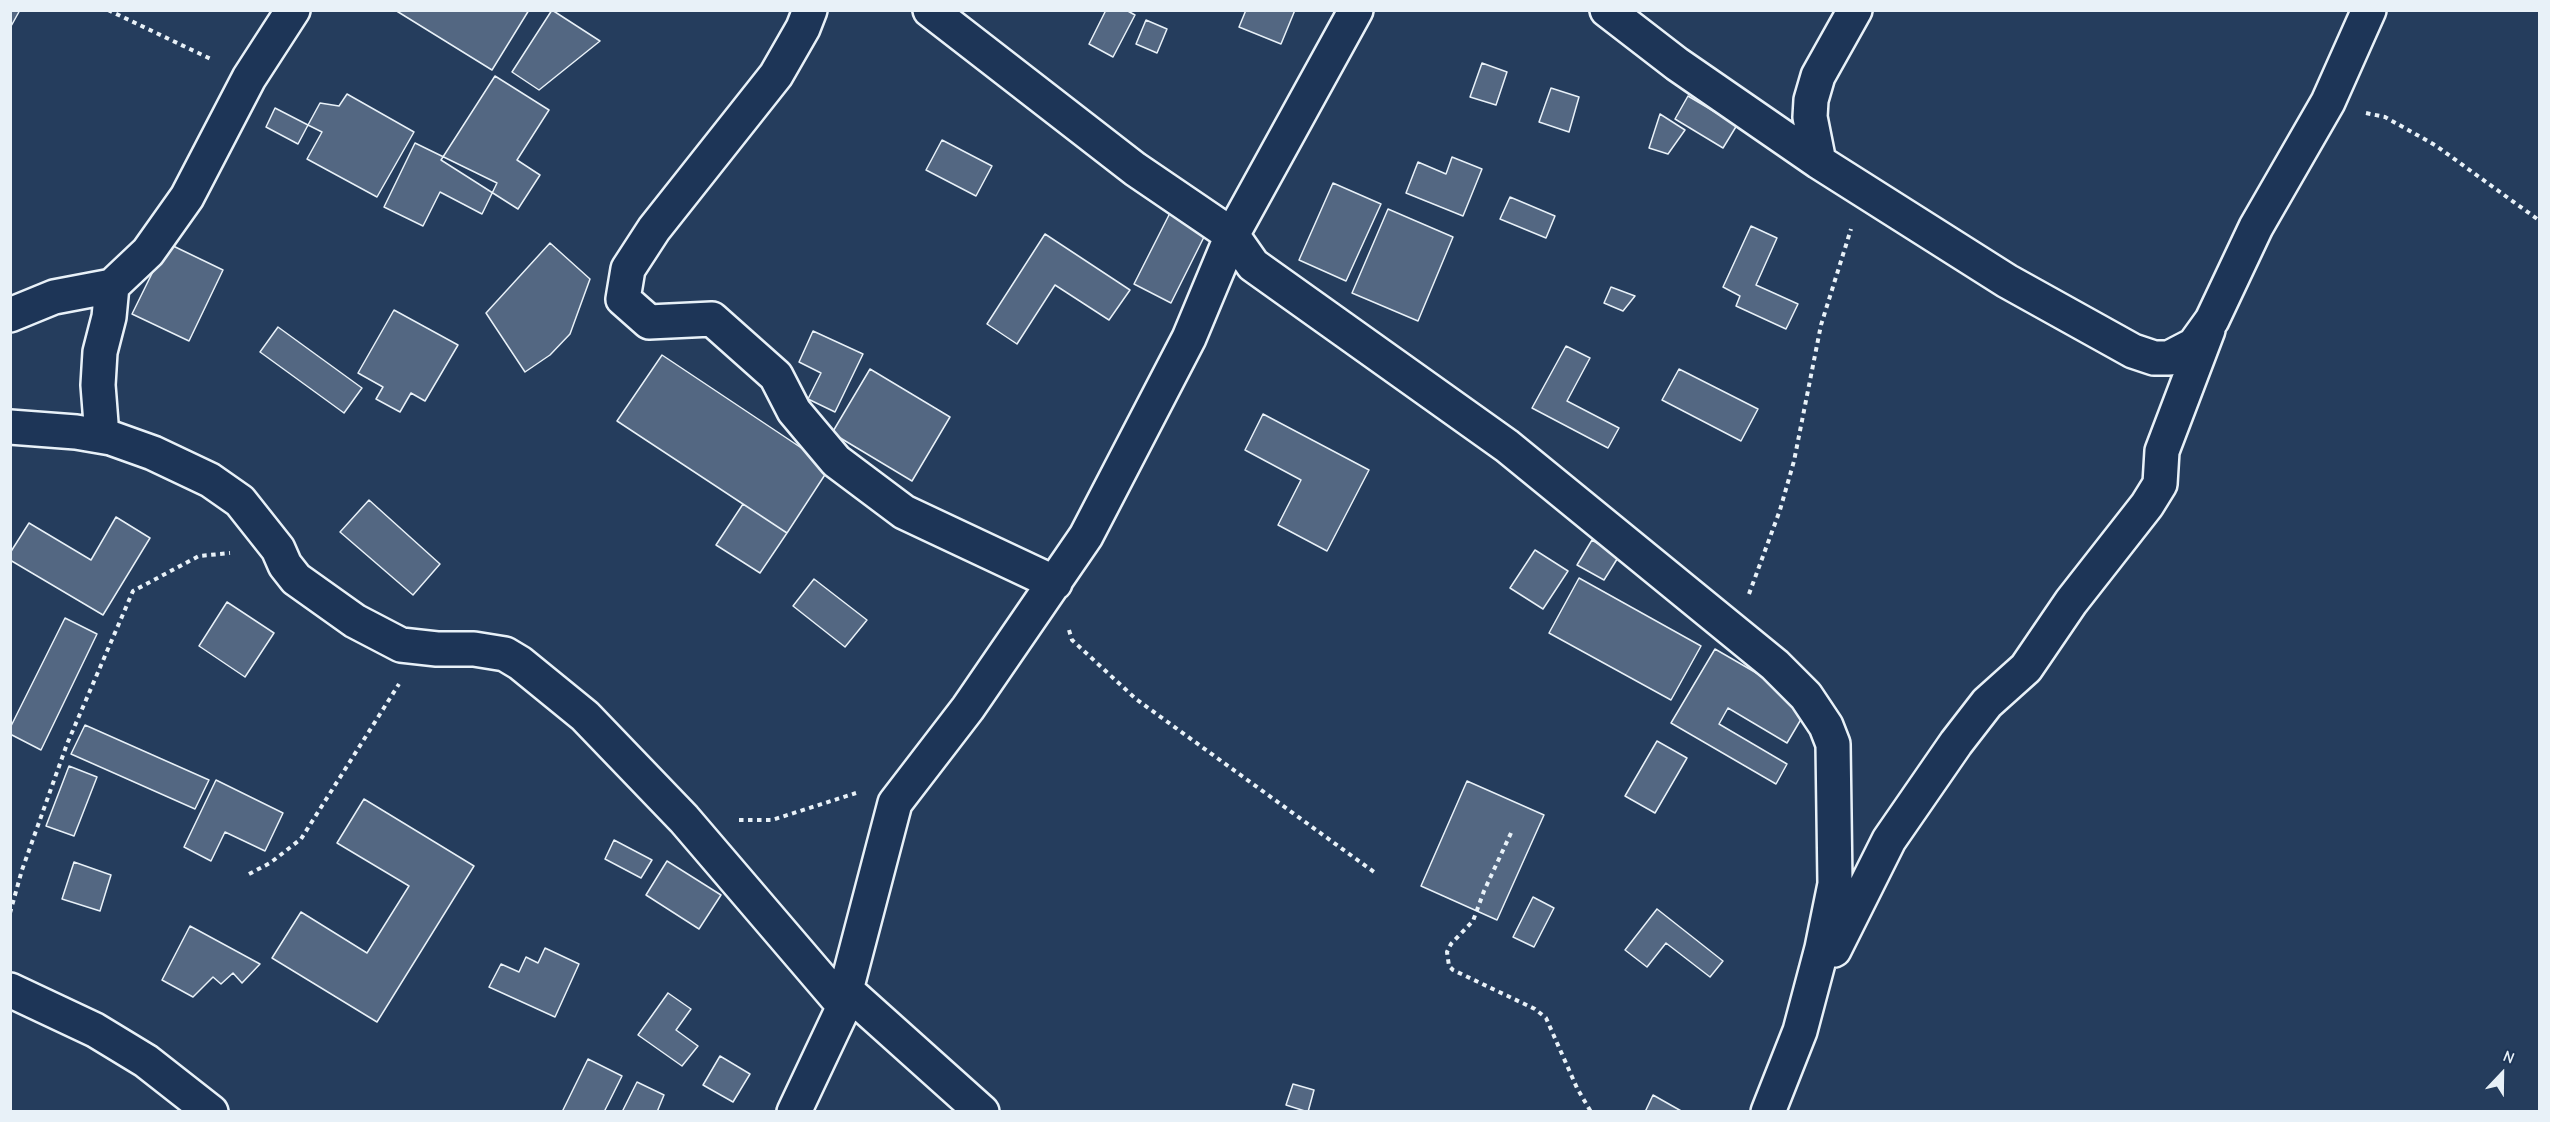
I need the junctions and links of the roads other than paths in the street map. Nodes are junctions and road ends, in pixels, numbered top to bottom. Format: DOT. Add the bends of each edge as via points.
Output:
graph roads {
  1 [pos="293,10"];
  2 [pos="810,10"];
  3 [pos="930,10"];
  4 [pos="1356,10"];
  5 [pos="1607,10"];
  6 [pos="1855,10"];
  7 [pos="2369,10"];
  8 [pos="1827,167"];
  9 [pos="1232,235"];
  10 [pos="112,286"];
  11 [pos="10,315"];
  12 [pos="2212,320"];
  13 [pos="10,427"];
  14 [pos="102,436"];
  15 [pos="1055,584"];
  16 [pos="10,990"];
  17 [pos="845,998"];
  18 [pos="1809,998"];
  19 [pos="211,1112"];
  20 [pos="794,1112"];
  21 [pos="982,1112"];
  22 [pos="1768,1112"];
  1 -- 10 [label="street" via="249,78 187,197 148,252"];
  2 -- 15 [label="street" via="776,75 628,269 623,299 649,322 712,319 776,376 794,411 836,461 904,512"];
  3 -- 9 [label="street" via="1135,169"];
  4 -- 9 [label="street"];
  5 -- 8 [label="street" via="1677,64"];
  6 -- 8 [label="street" via="1818,76 1811,100 1809,117"];
  7 -- 12 [label="street" via="2328,102 2256,227"];
  8 -- 12 [label="street" via="2007,281 2133,351 2169,358 2194,345"];
  9 -- 15 [label="street" via="1189,338 1086,536"];
  9 -- 18 [label="street" via="1253,265 1507,446 1775,665 1806,696 1833,744 1835,884"];
  10 -- 11 [label="street" via="54,297"];
  10 -- 14 [label="street" via="100,352"];
  12 -- 18 [label="street" via="2162,451 2160,484 2026,668 1987,703 1956,743 1896,831"];
  13 -- 14 [label="street"];
  14 -- 17 [label="street" via="153,453 210,480 240,501 296,579 356,621 401,645 474,649 505,654 520,663 585,716"];
  15 -- 17 [label="street" via="895,803"];
  16 -- 19 [label="street" via="95,1030"];
  17 -- 20 [label="street"];
  17 -- 21 [label="street"];
  18 -- 22 [label="street"];
}
